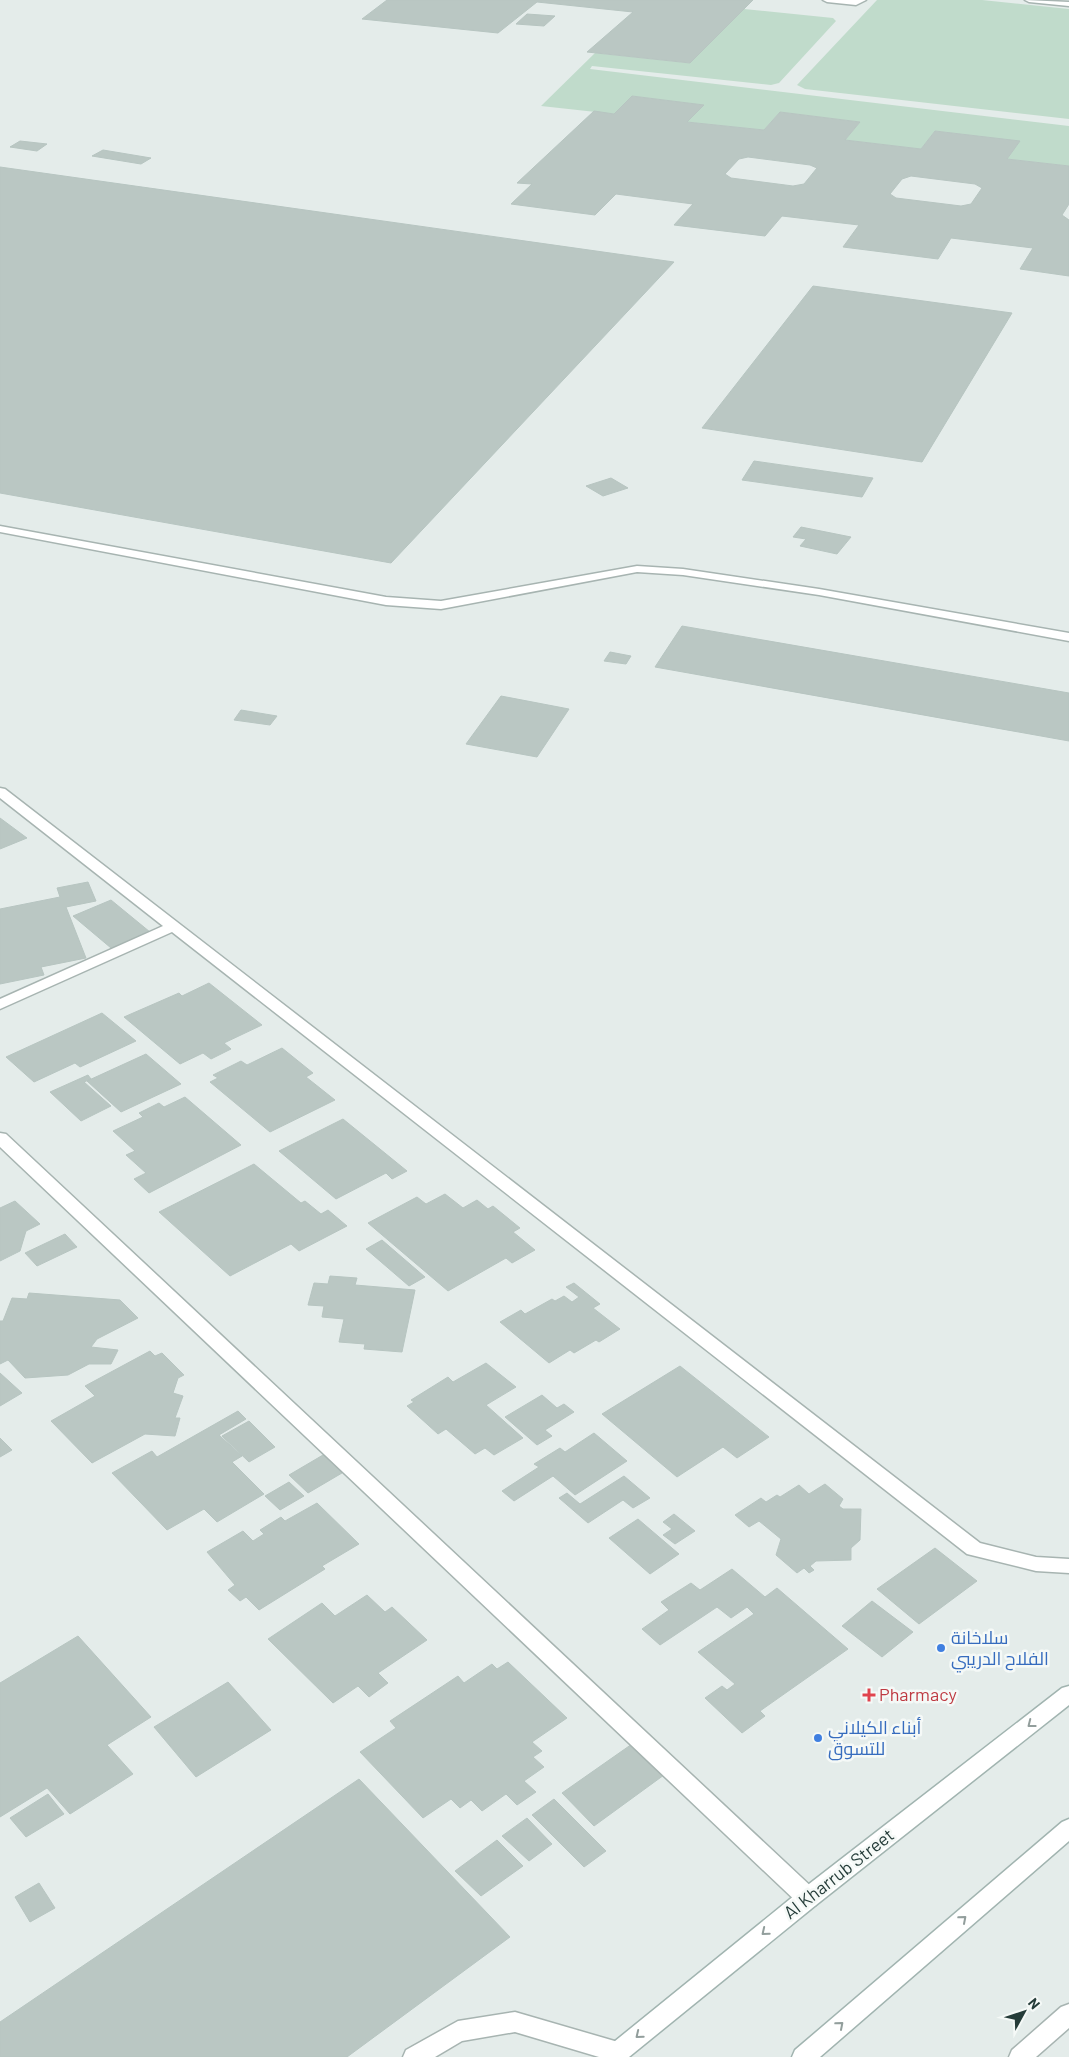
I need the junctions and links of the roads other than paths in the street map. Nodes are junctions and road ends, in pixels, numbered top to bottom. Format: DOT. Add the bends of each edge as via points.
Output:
graph roads {
  1 [pos="827,0"];
  2 [pos="862,0"];
  3 [pos="1029,0"];
  4 [pos="1069,4"];
  5 [pos="0,530"];
  6 [pos="1069,637"];
  7 [pos="0,792"];
  8 [pos="174,926"];
  9 [pos="0,1005"];
  10 [pos="0,1138"];
  11 [pos="1069,1566"];
  12 [pos="1069,1694"];
  13 [pos="1069,1828"];
  14 [pos="808,1898"];
  15 [pos="1069,2014"];
  16 [pos="615,2055"];
  17 [pos="414,2057"];
  18 [pos="803,2057"];
  19 [pos="1020,2057"];
  1 -- 2 [label="street" via="856,3"];
  3 -- 4 [label="street"];
  5 -- 6 [label="street" via="386,601 441,605 636,569 683,572 819,592"];
  7 -- 8 [label="street"];
  8 -- 9 [label="street"];
  8 -- 11 [label="street" via="974,1549 1036,1564"];
  10 -- 14 [label="street"];
  12 -- 14 [label="street, Al Kharrub Street, one-way"];
  18 -- 13 [label="street, one-way"];
  14 -- 16 [label="street, Al Kharrub Street, one-way"];
  15 -- 19 [label="street"];
  16 -- 17 [label="street" via="516,2022 458,2031"];
}
